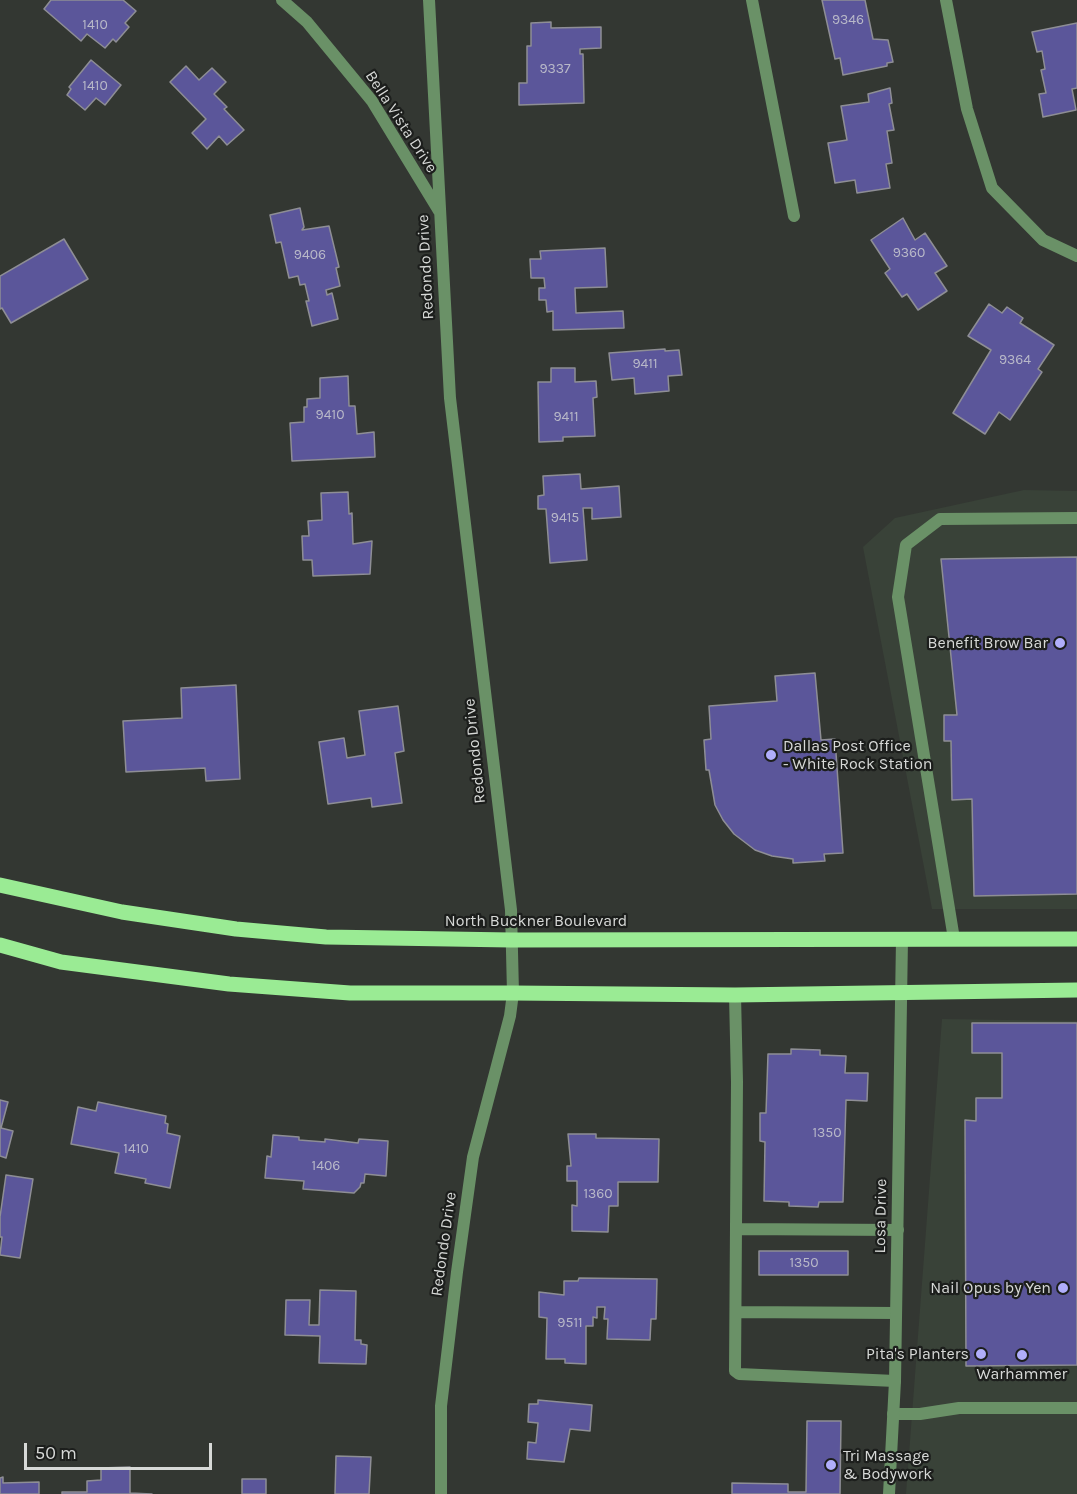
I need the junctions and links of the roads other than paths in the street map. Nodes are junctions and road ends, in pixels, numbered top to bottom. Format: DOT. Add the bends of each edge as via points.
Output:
graph roads {
  1 [pos="282,0"];
  2 [pos="429,0"];
  3 [pos="752,0"];
  4 [pos="946,0"];
  5 [pos="439,212"];
  6 [pos="794,216"];
  7 [pos="1077,256"];
  8 [pos="1077,518"];
  9 [pos="0,885"];
  10 [pos="902,939"];
  11 [pos="954,939"];
  12 [pos="1077,939"];
  13 [pos="512,940"];
  14 [pos="0,945"];
  15 [pos="1077,990"];
  16 [pos="513,993"];
  17 [pos="902,994"];
  18 [pos="735,995"];
  19 [pos="736,1229"];
  20 [pos="898,1230"];
  21 [pos="735,1312"];
  22 [pos="896,1314"];
  23 [pos="895,1381"];
  24 [pos="1077,1408"];
  25 [pos="893,1414"];
  26 [pos="441,1494"];
  27 [pos="889,1494"];
  1 -- 5 [label="street, Bella Vista Drive" via="307,22 372,101"];
  2 -- 5 [label="street, Redondo Drive"];
  3 -- 6 [label="street"];
  4 -- 7 [label="street" via="967,109 992,188 1043,240"];
  5 -- 13 [label="street, Redondo Drive" via="450,398"];
  8 -- 11 [label="street" via="940,519 906,545 898,597"];
  9 -- 13 [label="main road, North Buckner Boulevard" via="122,912 236,929 326,937"];
  10 -- 11 [label="main road, North Buckner Boulevard"];
  10 -- 13 [label="main road, North Buckner Boulevard"];
  10 -- 17 [label="street, Losa Drive"];
  11 -- 12 [label="main road, North Buckner Boulevard"];
  13 -- 16 [label="street, Redondo Drive"];
  14 -- 16 [label="main road" via="61,962 229,984 350,993"];
  15 -- 17 [label="main road"];
  16 -- 18 [label="main road"];
  16 -- 26 [label="street, Redondo Drive" via="473,1157 441,1406"];
  17 -- 18 [label="main road"];
  17 -- 20 [label="street, Losa Drive"];
  18 -- 19 [label="street"];
  19 -- 20 [label="street"];
  19 -- 21 [label="street"];
  20 -- 22 [label="street, Losa Drive"];
  21 -- 22 [label="street"];
  21 -- 23 [label="street" via="735,1371 739,1374"];
  22 -- 23 [label="street, Losa Drive"];
  23 -- 25 [label="street, Losa Drive"];
  24 -- 25 [label="street" via="959,1408"];
  25 -- 27 [label="street, Losa Drive"];
}
